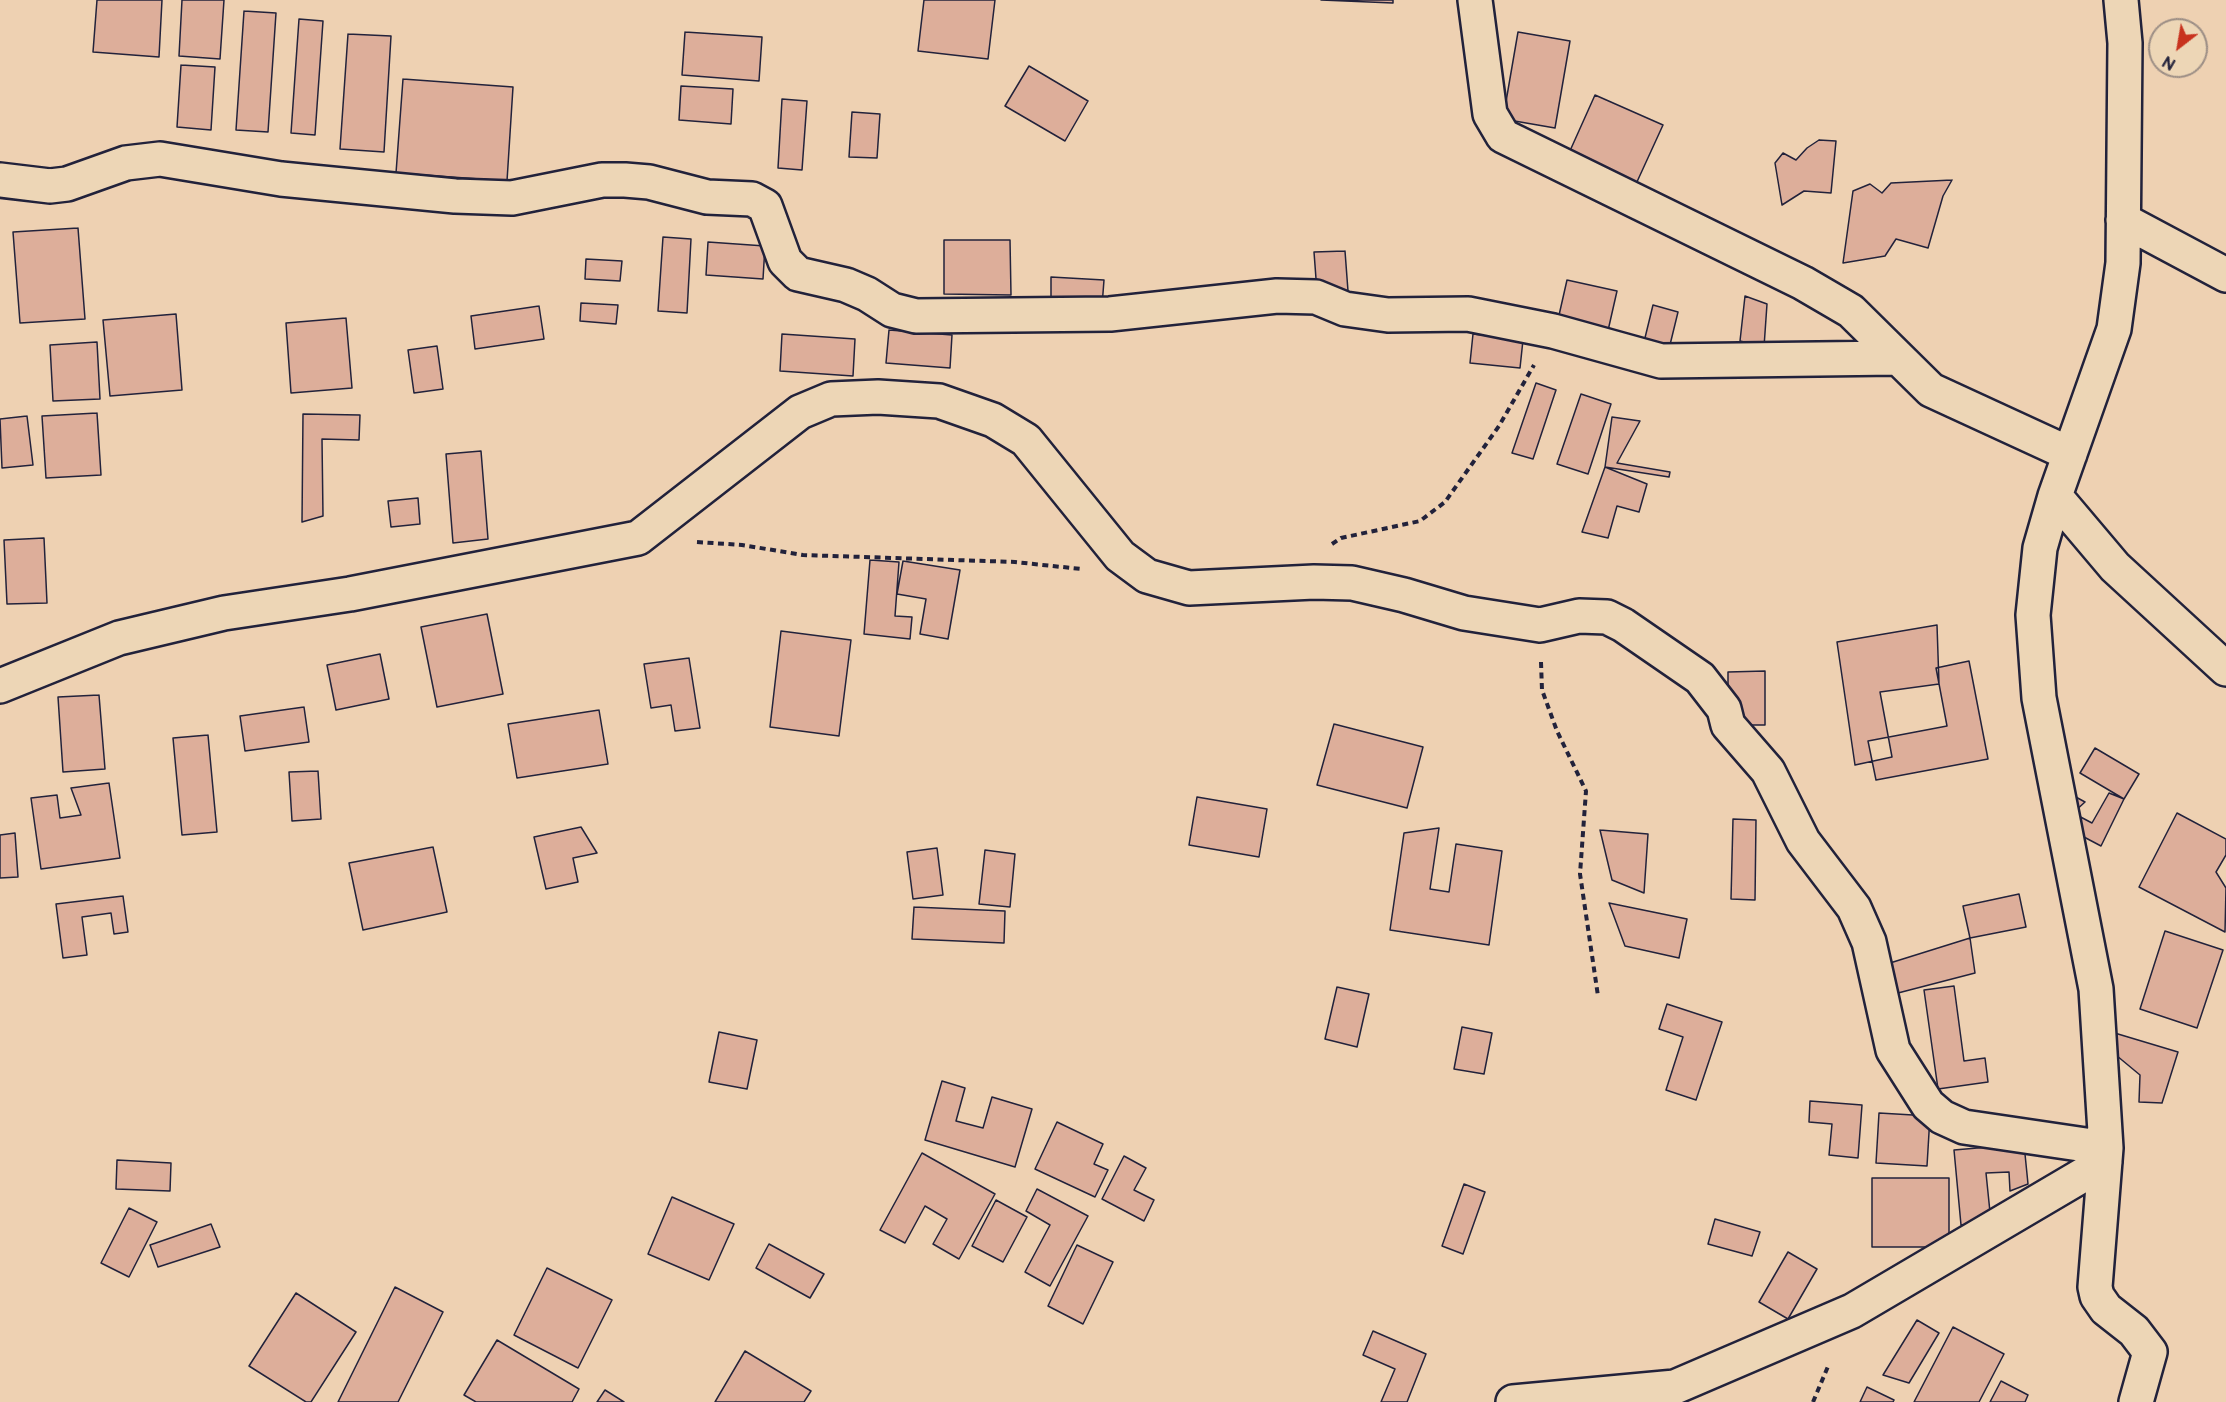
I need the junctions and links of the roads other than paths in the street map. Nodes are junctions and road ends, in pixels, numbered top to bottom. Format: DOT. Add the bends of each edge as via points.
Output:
graph roads {
  1 [pos="1474,0"];
  2 [pos="2121,0"];
  3 [pos="0,180"];
  4 [pos="2123,220"];
  5 [pos="2226,275"];
  6 [pos="1896,358"];
  7 [pos="2070,454"];
  8 [pos="2055,496"];
  9 [pos="2226,669"];
  10 [pos="0,686"];
  11 [pos="2105,1155"];
  12 [pos="1513,1402"];
  13 [pos="2136,1402"];
  1 -- 6 [label="street" via="1490,114 1503,136 1803,283 1851,311"];
  2 -- 4 [label="street" via="2125,43"];
  3 -- 6 [label="street" via="50,186 67,184 126,163 159,159 281,180 455,196 512,198 602,180 633,181 707,197 759,202 768,211 785,261 798,274 846,285 892,310 916,316 1110,314 1277,296 1316,297 1345,309 1388,315 1468,314 1553,331 1661,361"];
  4 -- 5 [label="street"];
  4 -- 7 [label="street" via="2123,263 2115,329"];
  6 -- 7 [label="street" via="1944,398"];
  7 -- 8 [label="street"];
  8 -- 9 [label="street" via="2115,567"];
  8 -- 11 [label="street" via="2040,548 2033,615 2039,698 2096,988"];
  10 -- 11 [label="street" via="120,638 212,616 350,594 638,538 800,412 831,399 939,401 993,420 1026,440 1120,556 1147,576 1189,588 1352,584 1464,613 1540,625 1579,616 1607,617 1623,624 1700,678 1724,709 1728,725 1768,771 1803,841 1854,908 1869,942 1893,1050 1928,1105 1964,1127"];
  11 -- 12 [label="street" via="1852,1311 1675,1387"];
  11 -- 13 [label="street" via="2095,1287 2106,1309 2134,1331 2150,1352"];
}
